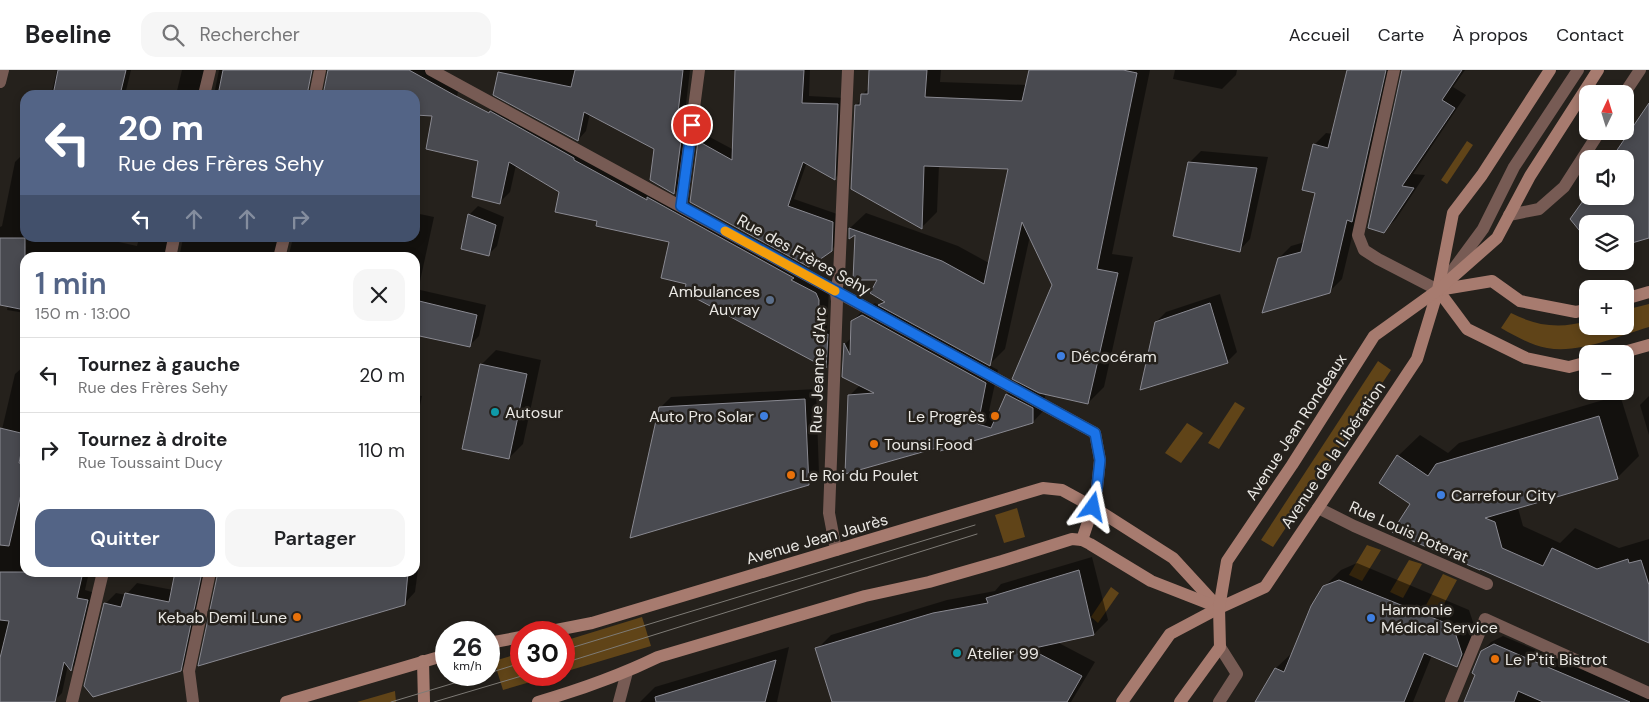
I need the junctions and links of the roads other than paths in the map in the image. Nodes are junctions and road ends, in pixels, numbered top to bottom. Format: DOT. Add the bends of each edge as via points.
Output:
graph roads {
  1 [pos="3,70"];
  2 [pos="210,70"];
  3 [pos="320,70"];
  4 [pos="431,70"];
  5 [pos="698,70"];
  6 [pos="848,70"];
  7 [pos="1394,70"];
  8 [pos="1550,70"];
  9 [pos="1578,70"];
  10 [pos="1598,70"];
  11 [pos="1640,70"];
  12 [pos="0,82"];
  13 [pos="1630,85"];
  14 [pos="205,90"];
  15 [pos="316,90"];
  16 [pos="1594,140"];
  17 [pos="681,206"];
  18 [pos="1509,215"];
  19 [pos="1438,290"];
  20 [pos="836,292"];
  21 [pos="1649,292"];
  22 [pos="1634,296"];
  23 [pos="1579,311"];
  24 [pos="1649,345"];
  25 [pos="1634,349"];
  26 [pos="1579,364"];
  27 [pos="1093,507"];
  28 [pos="1318,508"];
  29 [pos="1082,540"];
  30 [pos="836,550"];
  31 [pos="103,577"];
  32 [pos="209,577"];
  33 [pos="1487,584"];
  34 [pos="1219,608"];
  35 [pos="575,626"];
  36 [pos="1220,647"];
  37 [pos="435,657"];
  38 [pos="423,661"];
  39 [pos="627,672"];
  40 [pos="1649,693"];
  41 [pos="72,702"];
  42 [pos="193,702"];
  43 [pos="286,702"];
  44 [pos="424,702"];
  45 [pos="538,702"];
  46 [pos="619,702"];
  47 [pos="1122,702"];
  48 [pos="1180,702"];
  49 [pos="1219,702"];
  50 [pos="1451,702"];
  1 -- 12 [label="street"];
  2 -- 14 [label="street"];
  3 -- 15 [label="street"];
  4 -- 17 [label="street, Rue des Frères Sehy"];
  5 -- 17 [label="street"];
  6 -- 20 [label="street, Rue Jeanne d'Arc"];
  7 -- 19 [label="street" via="1358,235 1364,250"];
  8 -- 19 [label="main road" via="1482,175 1453,212"];
  9 -- 19 [label="street, Avenue Jean Rondeaux" via="1514,167 1483,230"];
  10 -- 18 [label="main road, Avenue Jean Rondeaux" via="1530,176"];
  11 -- 13 [label="street"];
  16 -- 18 [label="street" via="1564,187 1539,209"];
  17 -- 20 [label="street, Rue des Frères Sehy"];
  18 -- 19 [label="main road, Avenue Jean Rondeaux" via="1497,238"];
  19 -- 23 [label="main road" via="1492,281 1520,301"];
  19 -- 26 [label="main road" via="1467,329 1526,358 1569,366"];
  19 -- 28 [label="main road, Avenue de la Libération" via="1417,359"];
  19 -- 34 [label="main road, Avenue Jean Rondeaux" via="1374,336 1227,561"];
  20 -- 27 [label="street, Rue des Frères Sehy" via="1095,433 1100,460"];
  20 -- 30 [label="street, Rue Jeanne d'Arc" via="829,513"];
  21 -- 22 [label="main road"];
  24 -- 25 [label="main road"];
  27 -- 29 [label="main road"];
  27 -- 30 [label="main road, Avenue Jean Jaurès" via="1062,490 1043,488"];
  27 -- 34 [label="main road, Avenue Jean Jaurès" via="1173,558"];
  28 -- 33 [label="street, Rue Louis Poterat"];
  28 -- 34 [label="main road, Avenue de la Libération" via="1265,587"];
  29 -- 34 [label="main road" via="1151,581"];
  29 -- 39 [label="main road" via="1072,539 818,610 658,657"];
  30 -- 35 [label="main road, Avenue Jean Jaurès"];
  31 -- 41 [label="street"];
  32 -- 42 [label="street" via="189,671"];
  34 -- 36 [label="main road"];
  34 -- 47 [label="main road, Avenue de la Libération" via="1170,634"];
  36 -- 48 [label="main road"];
  36 -- 49 [label="street" via="1237,674"];
  37 -- 38 [label="main road"];
  38 -- 43 [label="main road"];
  38 -- 44 [label="main road"];
  39 -- 45 [label="main road"];
  39 -- 46 [label="street"];
  40 -- 50 [label="street" via="1485,619"];
}
